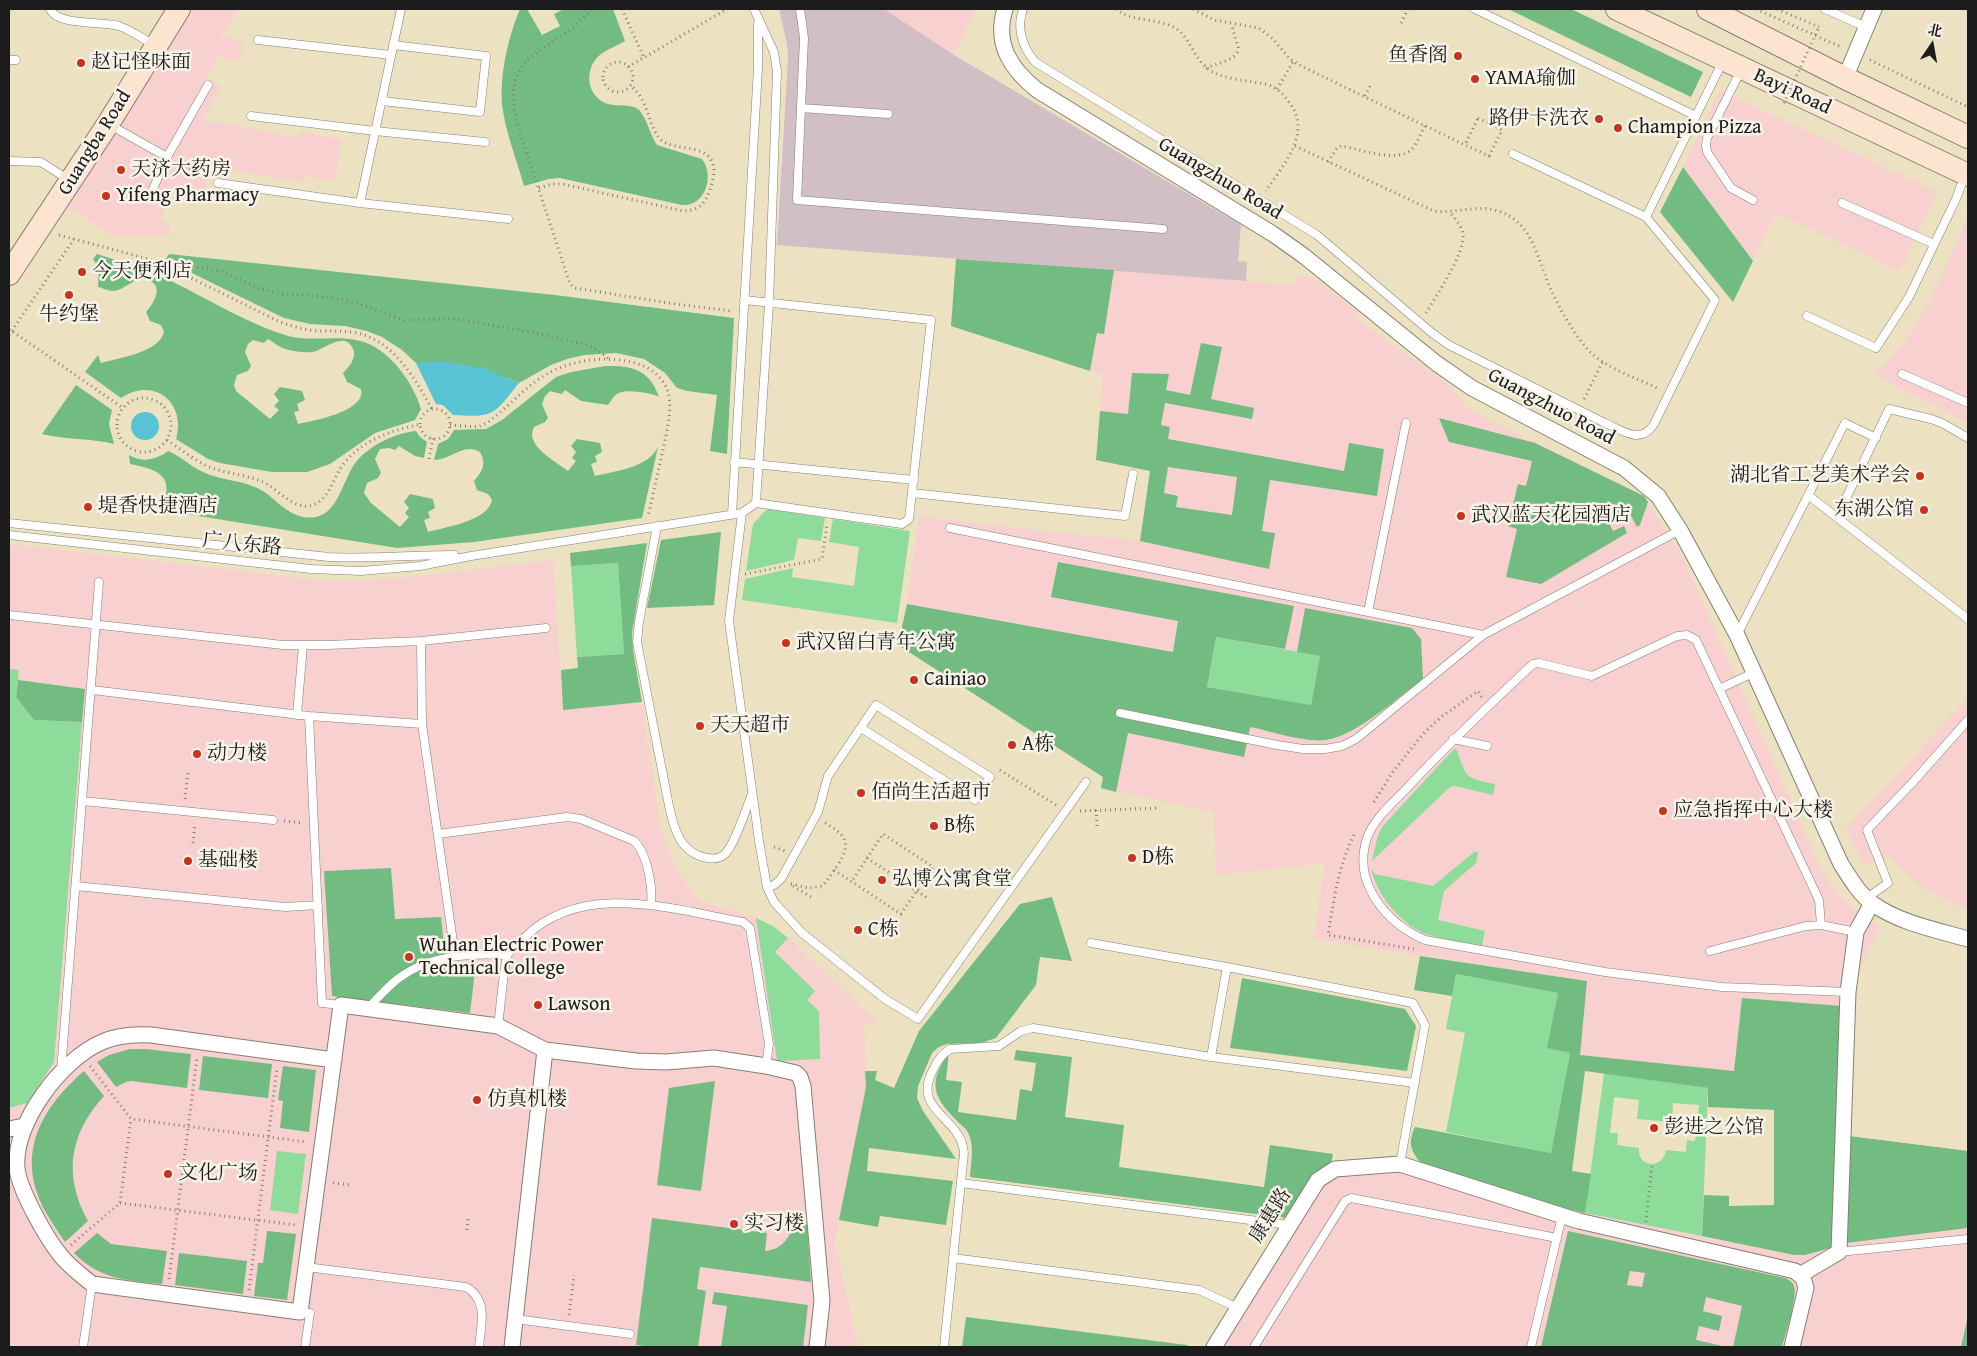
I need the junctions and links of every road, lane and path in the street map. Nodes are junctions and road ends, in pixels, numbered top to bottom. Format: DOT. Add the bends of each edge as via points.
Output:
graph roads {
  1 [pos="50,9"];
  2 [pos="178,9"];
  3 [pos="401,9"];
  4 [pos="592,9"];
  5 [pos="622,9"];
  6 [pos="727,9"];
  7 [pos="754,9"];
  8 [pos="800,9"];
  9 [pos="1005,9"];
  10 [pos="1023,9"];
  11 [pos="1116,9"];
  12 [pos="1193,9"];
  13 [pos="1408,9"];
  14 [pos="1475,9"];
  15 [pos="1616,9"];
  16 [pos="1709,9"];
  17 [pos="1777,9"];
  18 [pos="1825,9"];
  19 [pos="1874,9"];
  20 [pos="758,19"];
  21 [pos="1401,23"];
  22 [pos="1232,24"];
  23 [pos="1866,27"];
  24 [pos="258,40"];
  25 [pos="393,45"];
  26 [pos="156,46"];
  27 [pos="391,54"];
  28 [pos="644,58"];
  29 [pos="1293,62"];
  30 [pos="1733,64"];
  31 [pos="628,67"];
  32 [pos="1206,68"];
  33 [pos="1844,78"];
  34 [pos="1371,84"];
  35 [pos="208,85"];
  36 [pos="630,85"];
  37 [pos="1277,88"];
  38 [pos="1365,96"];
  39 [pos="382,101"];
  40 [pos="1784,103"];
  41 [pos="801,108"];
  42 [pos="888,114"];
  43 [pos="251,116"];
  44 [pos="1696,116"];
  45 [pos="108,124"];
  46 [pos="1425,125"];
  47 [pos="375,131"];
  48 [pos="1968,137"];
  49 [pos="485,142"];
  50 [pos="1465,144"];
  51 [pos="1295,146"];
  52 [pos="1513,154"];
  53 [pos="166,158"];
  54 [pos="9,161"];
  55 [pos="1328,162"];
  56 [pos="184,168"];
  57 [pos="201,169"];
  58 [pos="1967,174"];
  59 [pos="71,181"];
  60 [pos="218,182"];
  61 [pos="153,188"];
  62 [pos="539,188"];
  63 [pos="1260,200"];
  64 [pos="1753,200"];
  65 [pos="1842,202"];
  66 [pos="360,203"];
  67 [pos="1450,212"];
  68 [pos="1646,217"];
  69 [pos="508,219"];
  70 [pos="39,230"];
  71 [pos="1163,230"];
  72 [pos="74,239"];
  73 [pos="1934,244"];
  74 [pos="167,266"];
  75 [pos="9,274"];
  76 [pos="744,300"];
  77 [pos="769,303"];
  78 [pos="743,312"];
  79 [pos="1807,316"];
  80 [pos="1420,323"];
  81 [pos="10,330"];
  82 [pos="9,335"];
  83 [pos="610,360"];
  84 [pos="1603,361"];
  85 [pos="1902,374"];
  86 [pos="1669,394"];
  87 [pos="1968,403"];
  88 [pos="123,408"];
  89 [pos="432,409"];
  90 [pos="1579,410"];
  91 [pos="1406,423"];
  92 [pos="421,424"];
  93 [pos="450,425"];
  94 [pos="433,438"];
  95 [pos="1876,438"];
  96 [pos="1968,438"];
  97 [pos="167,440"];
  98 [pos="429,459"];
  99 [pos="734,462"];
  100 [pos="758,463"];
  101 [pos="1133,474"];
  102 [pos="914,480"];
  103 [pos="912,493"];
  104 [pos="1808,495"];
  105 [pos="756,503"];
  106 [pos="742,513"];
  107 [pos="732,514"];
  108 [pos="829,514"];
  109 [pos="1837,517"];
  110 [pos="9,523"];
  111 [pos="651,527"];
  112 [pos="950,528"];
  113 [pos="1680,530"];
  114 [pos="9,535"];
  115 [pos="471,556"];
  116 [pos="735,576"];
  117 [pos="99,582"];
  118 [pos="1368,612"];
  119 [pos="9,615"];
  120 [pos="1968,619"];
  121 [pos="96,625"];
  122 [pos="546,628"];
  123 [pos="1483,635"];
  124 [pos="1737,635"];
  125 [pos="421,641"];
  126 [pos="303,645"];
  127 [pos="1755,672"];
  128 [pos="1719,689"];
  129 [pos="92,690"];
  130 [pos="1489,705"];
  131 [pos="1120,713"];
  132 [pos="297,714"];
  133 [pos="309,716"];
  134 [pos="1968,720"];
  135 [pos="422,724"];
  136 [pos="861,728"];
  137 [pos="1453,739"];
  138 [pos="1487,746"];
  139 [pos="188,772"];
  140 [pos="990,777"];
  141 [pos="1086,782"];
  142 [pos="752,794"];
  143 [pos="83,800"];
  144 [pos="1371,806"];
  145 [pos="1157,808"];
  146 [pos="1096,810"];
  147 [pos="184,811"];
  148 [pos="1065,811"];
  149 [pos="196,812"];
  150 [pos="274,820"];
  151 [pos="314,824"];
  152 [pos="828,825"];
  153 [pos="1097,826"];
  154 [pos="1356,831"];
  155 [pos="438,834"];
  156 [pos="193,843"];
  157 [pos="774,846"];
  158 [pos="784,850"];
  159 [pos="867,858"];
  160 [pos="834,870"];
  161 [pos="781,879"];
  162 [pos="852,881"];
  163 [pos="792,884"];
  164 [pos="76,886"];
  165 [pos="767,887"];
  166 [pos="917,890"];
  167 [pos="811,897"];
  168 [pos="929,898"];
  169 [pos="1870,901"];
  170 [pos="318,904"];
  171 [pos="650,906"];
  172 [pos="1821,925"];
  173 [pos="1856,932"];
  174 [pos="1968,939"];
  175 [pos="1425,940"];
  176 [pos="1091,943"];
  177 [pos="1710,951"];
  178 [pos="507,955"];
  179 [pos="455,956"];
  180 [pos="1227,967"];
  181 [pos="1848,992"];
  182 [pos="341,1006"];
  183 [pos="368,1008"];
  184 [pos="498,1026"];
  185 [pos="199,1042"];
  186 [pos="545,1050"];
  187 [pos="279,1052"];
  188 [pos="82,1054"];
  189 [pos="1211,1057"];
  190 [pos="334,1060"];
  191 [pos="766,1066"];
  192 [pos="61,1073"];
  193 [pos="1415,1083"];
  194 [pos="131,1119"];
  195 [pos="24,1126"];
  196 [pos="188,1126"];
  197 [pos="9,1129"];
  198 [pos="269,1137"];
  199 [pos="322,1144"];
  200 [pos="1400,1164"];
  201 [pos="1652,1165"];
  202 [pos="13,1167"];
  203 [pos="961,1183"];
  204 [pos="120,1203"];
  205 [pos="178,1210"];
  206 [pos="1562,1216"];
  207 [pos="468,1219"];
  208 [pos="258,1220"];
  209 [pos="1289,1225"];
  210 [pos="312,1226"];
  211 [pos="467,1230"];
  212 [pos="1644,1236"];
  213 [pos="1557,1238"];
  214 [pos="1968,1239"];
  215 [pos="1839,1252"];
  216 [pos="60,1255"];
  217 [pos="953,1258"];
  218 [pos="306,1267"];
  219 [pos="574,1275"];
  220 [pos="1800,1275"];
  221 [pos="92,1284"];
  222 [pos="167,1294"];
  223 [pos="248,1305"];
  224 [pos="1238,1308"];
  225 [pos="300,1312"];
  226 [pos="515,1319"];
  227 [pos="568,1326"];
  228 [pos="630,1334"];
  229 [pos="83,1347"];
  230 [pos="305,1347"];
  231 [pos="479,1347"];
  232 [pos="512,1347"];
  233 [pos="817,1347"];
  234 [pos="944,1347"];
  235 [pos="1214,1347"];
  236 [pos="1254,1347"];
  237 [pos="1531,1347"];
  238 [pos="1792,1347"];
  1 -- 26 [label="lane" via="61,19 119,26"];
  2 -- 26 [label="main road, Guangba Road"];
  3 -- 25 [label="lane"];
  4 -- 62 [label="path" via="524,63 513,90 517,123"];
  5 -- 28 [label="path"];
  6 -- 28 [label="path"];
  7 -- 20 [label="lane"];
  8 -- 41 [label="lane" via="804,38"];
  9 -- 113 [label="street, Guangzhuo Road" via="1002,33 1006,54 1020,75 1037,90 1273,234 1472,388 1624,468 1658,496"];
  10 -- 63 [label="lane" via="1020,35 1035,62"];
  11 -- 32 [label="path" via="1130,17 1177,29"];
  12 -- 22 [label="path" via="1214,20"];
  13 -- 21 [label="path"];
  14 -- 44 [label="lane"];
  15 -- 30 [label="main road, Bayi Road"];
  16 -- 33 [label="main road, Bayi Road"];
  17 -- 40 [label="path, bridge" via="1819,27"];
  18 -- 23 [label="lane"];
  19 -- 23 [label="street"];
  20 -- 76 [label="lane"];
  20 -- 77 [label="lane" via="774,52 777,71"];
  22 -- 29 [label="path" via="1264,31"];
  22 -- 32 [label="path" via="1237,54"];
  23 -- 33 [label="street"];
  24 -- 27 [label="lane"];
  25 -- 27 [label="lane"];
  25 -- 39 [label="lane" via="486,56 480,112"];
  26 -- 45 [label="main road, Guangba Road"];
  27 -- 39 [label="lane"];
  28 -- 31 [label="path"];
  29 -- 37 [label="path"];
  29 -- 38 [label="path"];
  30 -- 44 [label="lane"];
  30 -- 58 [label="main road, Bayi Road"];
  30 -- 64 [label="lane" via="1706,145 1732,188"];
  31 -- 36 [label="path" via="632,76"];
  31 -- 36 [label="path" via="620,62 610,64 604,72 603,81 609,89 618,92"];
  32 -- 37 [label="path" via="1221,75 1254,80"];
  33 -- 48 [label="main road, Bayi Road"];
  34 -- 38 [label="path"];
  35 -- 53 [label="lane"];
  36 -- 62 [label="path" via="641,94 660,138 710,158 714,174 703,204 694,210 683,211 562,184"];
  37 -- 51 [label="path" via="1296,113"];
  38 -- 46 [label="path"];
  39 -- 47 [label="lane"];
  41 -- 42 [label="lane"];
  41 -- 71 [label="lane" via="797,200"];
  43 -- 47 [label="lane"];
  44 -- 68 [label="lane"];
  45 -- 53 [label="lane"];
  45 -- 59 [label="main road, Guangba Road"];
  46 -- 50 [label="path"];
  46 -- 55 [label="path" via="1414,146 1401,155 1341,146 1336,148"];
  47 -- 49 [label="lane"];
  47 -- 66 [label="lane"];
  50 -- 50 [label="path" via="1489,156 1502,130 1478,118"];
  51 -- 55 [label="path"];
  51 -- 63 [label="path"];
  52 -- 68 [label="lane"];
  53 -- 61 [label="lane"];
  54 -- 59 [label="lane" via="41,162"];
  55 -- 67 [label="path" via="1423,207"];
  56 -- 57 [label="path" via="201,172"];
  58 -- 73 [label="lane"];
  59 -- 70 [label="main road, Guangba Road"];
  60 -- 66 [label="lane"];
  62 -- 78 [label="path" via="572,286"];
  63 -- 80 [label="lane" via="1317,236"];
  65 -- 73 [label="lane"];
  66 -- 69 [label="lane"];
  67 -- 80 [label="path" via="1463,233 1462,245"];
  67 -- 84 [label="path" via="1488,209 1499,211 1518,224 1532,240 1550,288 1564,314 1584,345"];
  68 -- 86 [label="lane" via="1715,300"];
  70 -- 72 [label="path"];
  70 -- 75 [label="main road, Guangba Road"];
  72 -- 74 [label="path" via="142,256"];
  72 -- 81 [label="path"];
  73 -- 79 [label="lane" via="1909,297 1876,348"];
  74 -- 83 [label="path" via="207,268 261,289 280,294 328,297 404,320 457,319 531,332 588,345"];
  74 -- 89 [label="path" via="280,322 316,331 353,332 377,342 407,366"];
  76 -- 77 [label="lane"];
  76 -- 78 [label="lane"];
  77 -- 100 [label="lane"];
  77 -- 102 [label="lane" via="931,320"];
  78 -- 99 [label="lane"];
  80 -- 90 [label="lane" via="1449,345"];
  81 -- 82 [label="path"];
  81 -- 88 [label="path"];
  83 -- 93 [label="path" via="572,364 542,377 478,427"];
  83 -- 111 [label="path" via="644,366 664,382 668,392 669,419"];
  84 -- 86 [label="path"];
  84 -- 90 [label="path"];
  85 -- 87 [label="lane"];
  86 -- 90 [label="lane" via="1650,431 1639,435 1618,429"];
  88 -- 97 [label="path" via="138,399 155,401 163,406 171,421"];
  88 -- 97 [label="path" via="118,416 118,434 129,448 147,452 156,450"];
  89 -- 92 [label="path" via="424,415"];
  89 -- 93 [label="path" via="445,413"];
  91 -- 118 [label="lane"];
  92 -- 94 [label="path" via="424,433"];
  92 -- 97 [label="path" via="386,434 359,449 343,466 325,496 305,507 290,501 263,482 209,467"];
  93 -- 94 [label="path" via="442,437"];
  94 -- 98 [label="path"];
  95 -- 96 [label="lane" via="1889,409 1942,423"];
  95 -- 104 [label="lane" via="1845,423"];
  95 -- 109 [label="lane"];
  99 -- 100 [label="lane"];
  99 -- 107 [label="lane"];
  100 -- 102 [label="lane"];
  100 -- 105 [label="lane"];
  101 -- 103 [label="lane" via="1125,516"];
  102 -- 103 [label="lane"];
  103 -- 108 [label="lane" via="909,519 902,524"];
  104 -- 109 [label="lane"];
  104 -- 124 [label="lane"];
  105 -- 106 [label="lane"];
  105 -- 108 [label="lane"];
  106 -- 107 [label="lane, 广八东路"];
  106 -- 116 [label="lane"];
  107 -- 111 [label="lane, 广八东路"];
  108 -- 116 [label="path" via="822,559"];
  109 -- 120 [label="lane"];
  110 -- 115 [label="lane, 广八东路" via="320,556"];
  111 -- 115 [label="lane, 广八东路"];
  111 -- 142 [label="lane" via="637,642 669,806 680,842 700,857 722,857 732,843"];
  112 -- 118 [label="lane"];
  113 -- 123 [label="lane"];
  113 -- 124 [label="street, Guangzhuo Road"];
  114 -- 115 [label="lane, 广八东路" via="334,571 420,566"];
  116 -- 142 [label="lane" via="729,622"];
  117 -- 121 [label="lane"];
  118 -- 123 [label="lane"];
  119 -- 121 [label="lane"];
  121 -- 126 [label="lane"];
  121 -- 129 [label="lane"];
  122 -- 125 [label="lane"];
  123 -- 131 [label="lane" via="1356,740 1342,746 1303,749"];
  124 -- 127 [label="street, Guangzhuo Road"];
  125 -- 126 [label="lane"];
  125 -- 135 [label="lane"];
  126 -- 132 [label="lane"];
  127 -- 128 [label="lane"];
  127 -- 169 [label="street, Guangzhuo Road" via="1841,864"];
  128 -- 130 [label="lane" via="1696,640 1683,635 1592,676 1536,663"];
  128 -- 172 [label="lane" via="1819,900"];
  129 -- 132 [label="lane"];
  129 -- 143 [label="lane"];
  130 -- 137 [label="lane"];
  130 -- 144 [label="path" via="1478,691 1431,726 1392,772"];
  132 -- 133 [label="lane"];
  133 -- 135 [label="lane"];
  133 -- 151 [label="lane"];
  134 -- 169 [label="lane" via="1867,830 1888,883"];
  135 -- 155 [label="lane"];
  136 -- 140 [label="lane" via="975,800"];
  136 -- 140 [label="lane" via="876,705"];
  136 -- 161 [label="lane" via="828,776 818,812"];
  137 -- 138 [label="lane"];
  137 -- 175 [label="lane" via="1379,818 1367,838 1363,858 1366,881 1385,912 1402,927"];
  139 -- 147 [label="path"];
  140 -- 148 [label="path" via="996,767"];
  141 -- 148 [label="lane"];
  142 -- 165 [label="lane"];
  143 -- 147 [label="lane"];
  143 -- 164 [label="lane"];
  145 -- 146 [label="path"];
  146 -- 148 [label="path"];
  146 -- 153 [label="path"];
  147 -- 149 [label="lane"];
  148 -- 165 [label="lane" via="918,1019 885,999 802,933 774,902"];
  149 -- 150 [label="lane"];
  149 -- 156 [label="path"];
  150 -- 151 [label="path"];
  151 -- 170 [label="lane"];
  152 -- 160 [label="path" via="845,840 846,850"];
  154 -- 175 [label="path" via="1338,876 1328,935 1424,951"];
  155 -- 171 [label="lane" via="567,817 581,819 638,844 652,890"];
  155 -- 179 [label="lane"];
  157 -- 158 [label="path"];
  159 -- 162 [label="path"];
  159 -- 166 [label="path"];
  159 -- 166 [label="path" via="883,834 933,867"];
  160 -- 162 [label="path"];
  160 -- 163 [label="path" via="826,882 816,888"];
  161 -- 165 [label="lane"];
  161 -- 167 [label="path"];
  162 -- 166 [label="path" via="902,914"];
  164 -- 170 [label="lane" via="284,907"];
  164 -- 192 [label="lane"];
  166 -- 168 [label="path"];
  169 -- 173 [label="street"];
  169 -- 174 [label="street, Guangzhuo Road" via="1902,919"];
  170 -- 182 [label="lane" via="322,1003"];
  171 -- 178 [label="lane" via="617,903 572,908 539,925"];
  171 -- 191 [label="lane" via="743,922 750,928 769,1044"];
  172 -- 173 [label="lane"];
  172 -- 177 [label="lane" via="1783,931"];
  173 -- 181 [label="street"];
  175 -- 181 [label="lane" via="1605,972 1722,987"];
  176 -- 180 [label="lane"];
  178 -- 179 [label="lane"];
  178 -- 184 [label="lane"];
  179 -- 183 [label="lane" via="404,974"];
  180 -- 189 [label="lane"];
  180 -- 193 [label="lane" via="1413,1003 1425,1025"];
  181 -- 215 [label="street"];
  182 -- 183 [label="street"];
  182 -- 190 [label="street"];
  183 -- 184 [label="street"];
  184 -- 186 [label="street"];
  185 -- 187 [label="street"];
  185 -- 188 [label="street" via="151,1035 123,1035 101,1042"];
  185 -- 196 [label="path"];
  186 -- 191 [label="street" via="636,1061 714,1058"];
  186 -- 226 [label="street"];
  187 -- 190 [label="street"];
  187 -- 198 [label="path"];
  188 -- 192 [label="street"];
  188 -- 194 [label="path"];
  189 -- 193 [label="lane"];
  189 -- 203 [label="lane" via="1034,1028 1021,1031 998,1046 950,1049 932,1070 927,1089 933,1106 958,1135 963,1147"];
  190 -- 199 [label="street"];
  191 -- 233 [label="street" via="796,1074 803,1086 822,1301"];
  192 -- 195 [label="street"];
  193 -- 200 [label="lane"];
  194 -- 196 [label="path"];
  194 -- 204 [label="path"];
  195 -- 197 [label="street"];
  195 -- 202 [label="street"];
  196 -- 198 [label="path"];
  196 -- 205 [label="path"];
  198 -- 199 [label="path"];
  198 -- 208 [label="path"];
  199 -- 210 [label="street"];
  200 -- 206 [label="street"];
  200 -- 209 [label="street, 康惠路" via="1329,1171 1318,1180"];
  201 -- 212 [label="path"];
  202 -- 216 [label="street" via="34,1212"];
  203 -- 209 [label="lane"];
  203 -- 217 [label="lane"];
  204 -- 205 [label="path"];
  204 -- 216 [label="path"];
  205 -- 208 [label="path"];
  205 -- 222 [label="path"];
  206 -- 212 [label="street"];
  206 -- 213 [label="lane"];
  207 -- 211 [label="path"];
  208 -- 210 [label="path"];
  208 -- 223 [label="path"];
  209 -- 224 [label="street, 康惠路"];
  210 -- 218 [label="street"];
  212 -- 220 [label="street" via="1790,1269"];
  213 -- 236 [label="lane" via="1351,1198 1345,1201"];
  213 -- 237 [label="lane"];
  214 -- 215 [label="lane"];
  215 -- 220 [label="street"];
  216 -- 221 [label="street"];
  217 -- 224 [label="lane" via="1199,1290"];
  217 -- 234 [label="lane"];
  218 -- 225 [label="street"];
  218 -- 231 [label="lane" via="466,1287 478,1297 482,1306"];
  219 -- 227 [label="path"];
  220 -- 238 [label="street" via="1806,1282 1805,1295"];
  221 -- 222 [label="street"];
  221 -- 229 [label="lane"];
  222 -- 223 [label="street"];
  223 -- 225 [label="street"];
  224 -- 235 [label="street, 康惠路"];
  225 -- 230 [label="lane" via="310,1313"];
  226 -- 227 [label="lane"];
  226 -- 232 [label="street"];
  227 -- 228 [label="lane"];
}
